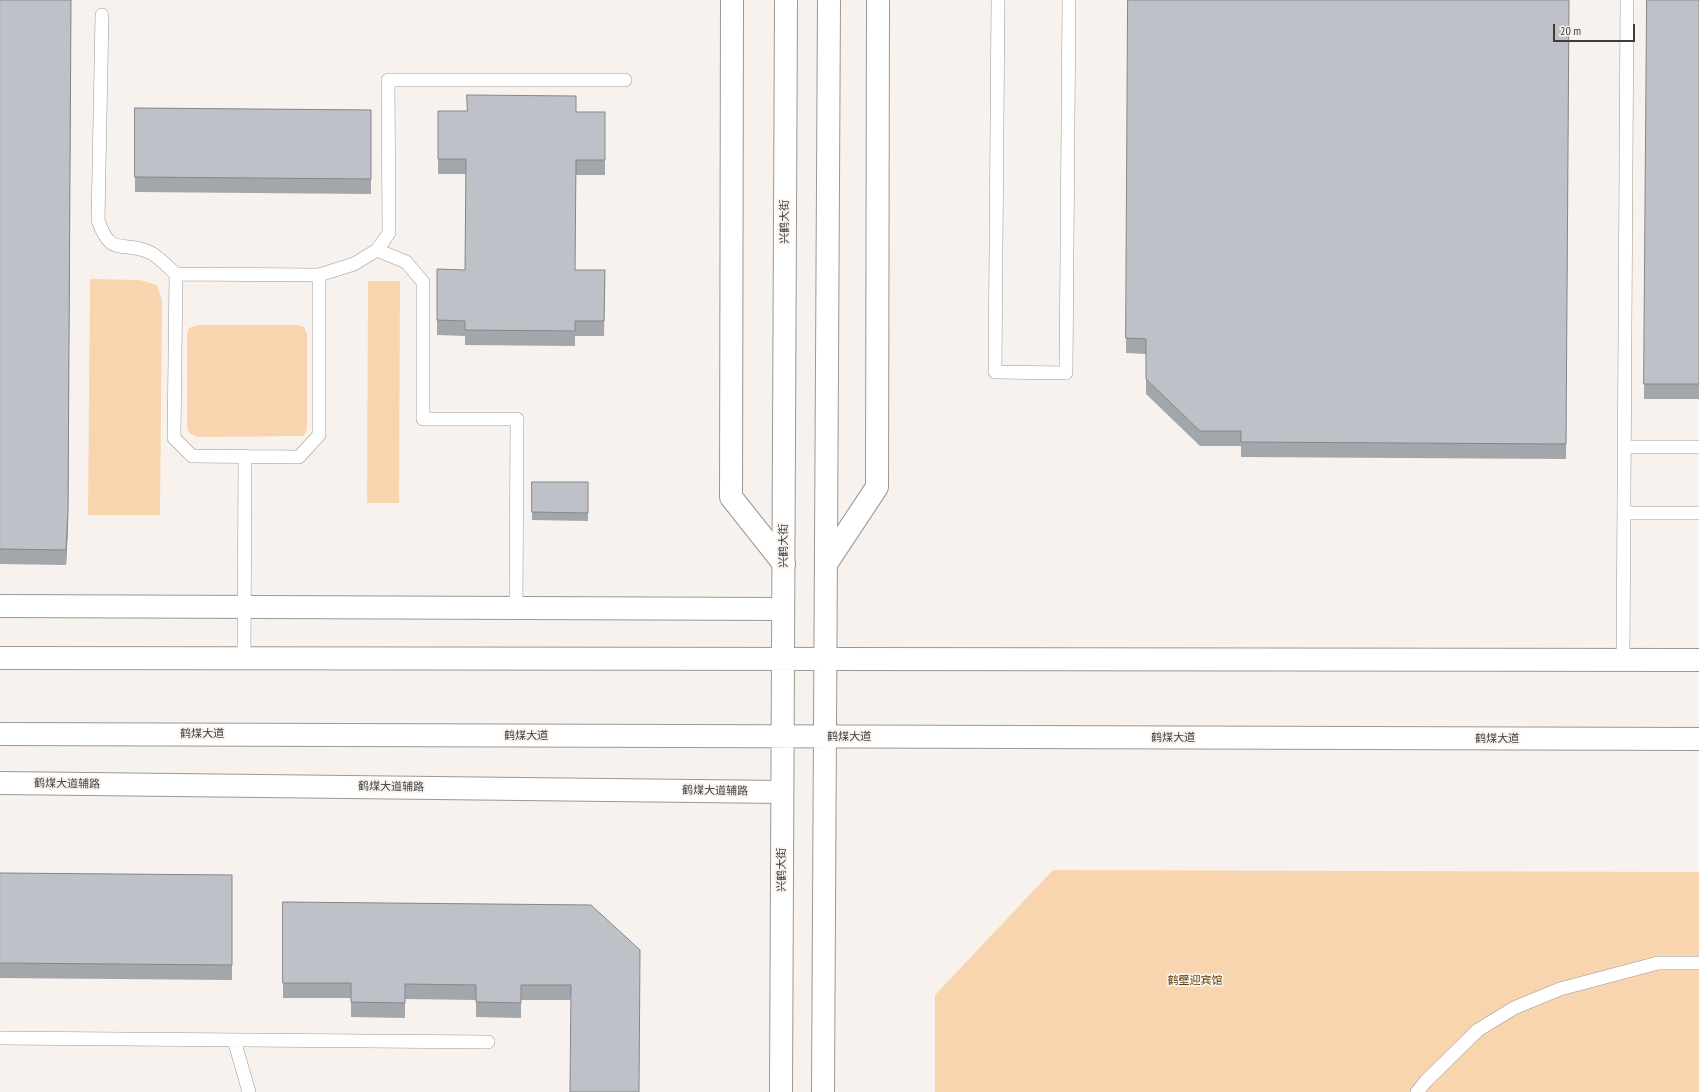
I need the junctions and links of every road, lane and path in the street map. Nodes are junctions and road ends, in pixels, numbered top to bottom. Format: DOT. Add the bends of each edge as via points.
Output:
graph roads {
  1 [pos="732,0"];
  2 [pos="786,0"];
  3 [pos="829,0"];
  4 [pos="878,0"];
  5 [pos="998,0"];
  6 [pos="1069,0"];
  7 [pos="1627,0"];
  8 [pos="102,15"];
  9 [pos="625,80"];
  10 [pos="377,250"];
  11 [pos="176,274"];
  12 [pos="318,275"];
  13 [pos="1624,447"];
  14 [pos="1699,447"];
  15 [pos="245,456"];
  16 [pos="1624,512"];
  17 [pos="1699,513"];
  18 [pos="784,564"];
  19 [pos="826,564"];
  20 [pos="0,606"];
  21 [pos="244,608"];
  22 [pos="516,608"];
  23 [pos="783,610"];
  24 [pos="0,658"];
  25 [pos="244,658"];
  26 [pos="783,659"];
  27 [pos="826,659"];
  28 [pos="1622,660"];
  29 [pos="1699,660"];
  30 [pos="0,734"];
  31 [pos="783,737"];
  32 [pos="825,737"];
  33 [pos="1699,739"];
  34 [pos="0,783"];
  35 [pos="782,792"];
  36 [pos="1699,963"];
  37 [pos="0,1038"];
  38 [pos="234,1040"];
  39 [pos="488,1042"];
  40 [pos="249,1092"];
  41 [pos="781,1092"];
  42 [pos="823,1092"];
  43 [pos="1417,1092"];
  1 -- 18 [label="main road" via="731,496"];
  2 -- 18 [label="main road, 兴鹤大街"];
  3 -- 19 [label="main road"];
  4 -- 19 [label="main road" via="877,487"];
  5 -- 6 [label="lane" via="995,372 1066,373"];
  7 -- 13 [label="lane"];
  8 -- 11 [label="lane" via="98,220 103,235 110,244 150,252"];
  9 -- 10 [label="lane" via="388,80 389,233"];
  10 -- 12 [label="lane" via="354,264"];
  10 -- 22 [label="lane" via="406,262 423,282 423,419 517,419"];
  11 -- 12 [label="lane"];
  11 -- 15 [label="lane" via="174,438 192,456"];
  12 -- 15 [label="lane" via="319,435 299,457"];
  13 -- 14 [label="lane"];
  13 -- 16 [label="lane"];
  15 -- 21 [label="lane"];
  16 -- 17 [label="lane"];
  16 -- 28 [label="lane"];
  18 -- 23 [label="main road, 兴鹤大街"];
  19 -- 27 [label="main road"];
  20 -- 21 [label="main road"];
  21 -- 22 [label="main road"];
  21 -- 25 [label="lane"];
  22 -- 23 [label="main road"];
  23 -- 26 [label="main road, 兴鹤大街"];
  24 -- 25 [label="main road"];
  25 -- 26 [label="main road"];
  26 -- 27 [label="main road"];
  26 -- 31 [label="main road, 兴鹤大街"];
  27 -- 28 [label="main road"];
  27 -- 32 [label="main road"];
  28 -- 29 [label="main road"];
  30 -- 31 [label="main road, 鹤煤大道"];
  31 -- 32 [label="main road, 鹤煤大道"];
  31 -- 35 [label="main road, 兴鹤大街"];
  32 -- 33 [label="main road, 鹤煤大道"];
  32 -- 42 [label="main road"];
  34 -- 35 [label="main road, 鹤煤大道辅路"];
  35 -- 41 [label="main road, 兴鹤大街"];
  36 -- 43 [label="lane" via="1658,962 1560,990 1514,1008 1478,1030"];
  37 -- 38 [label="lane"];
  38 -- 39 [label="lane"];
  38 -- 40 [label="lane"];
}
